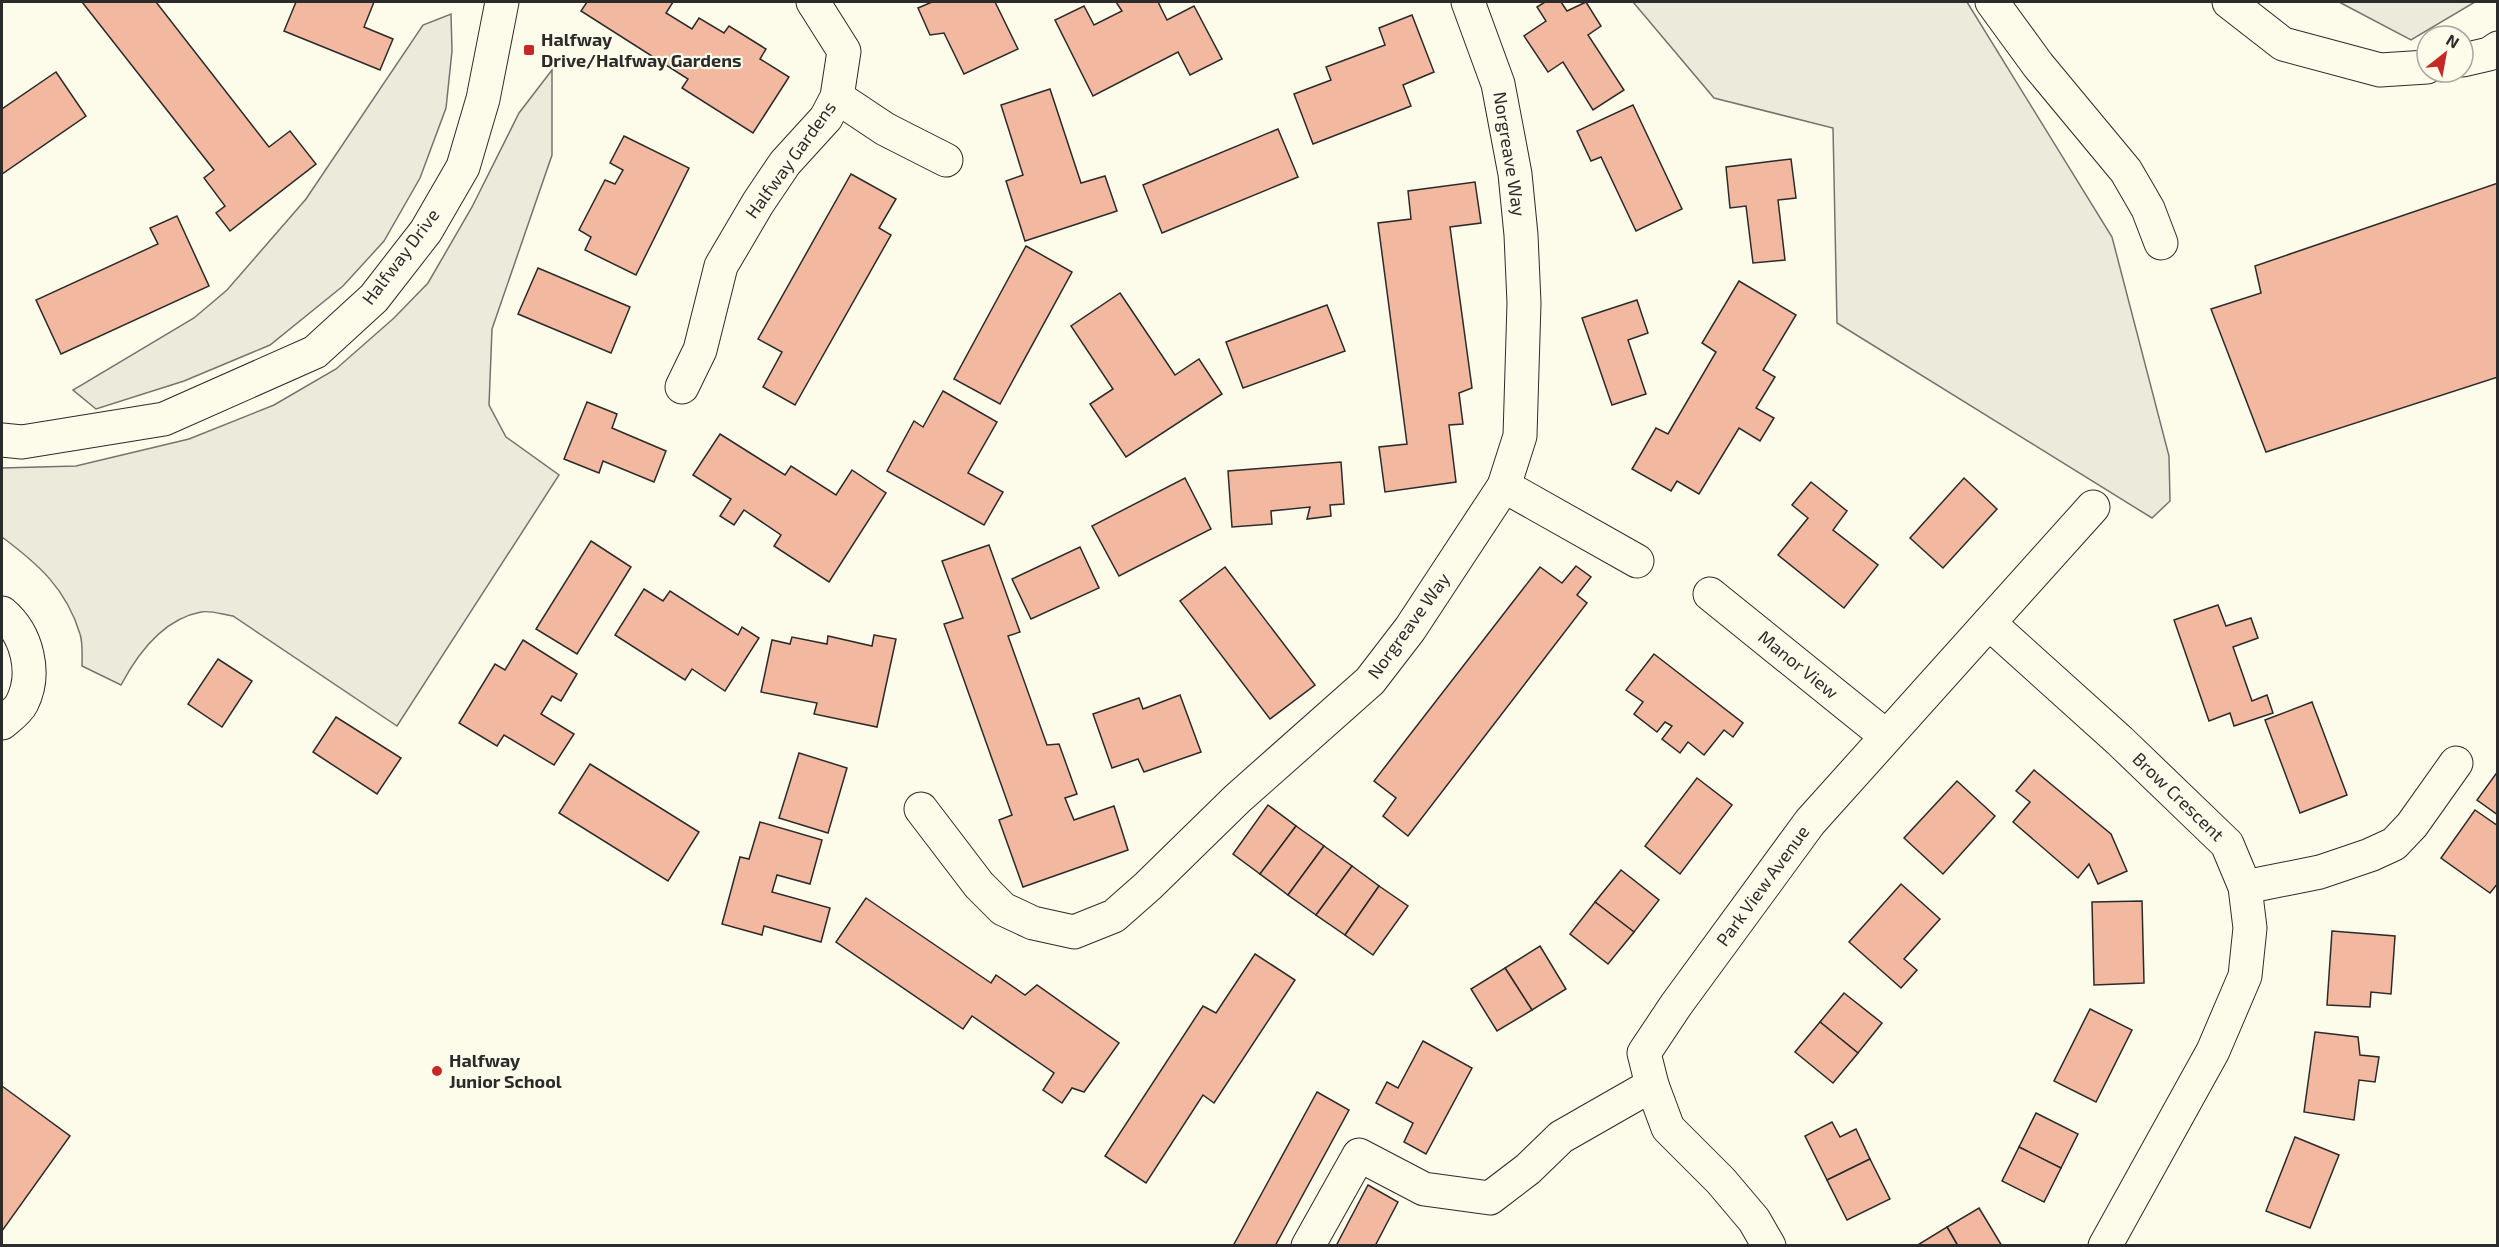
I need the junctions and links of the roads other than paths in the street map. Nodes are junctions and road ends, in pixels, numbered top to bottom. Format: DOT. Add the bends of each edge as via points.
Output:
graph roads {
  1 [pos="502,2"];
  2 [pos="813,2"];
  3 [pos="1468,2"];
  4 [pos="1992,2"];
  5 [pos="2229,2"];
  6 [pos="2498,48"];
  7 [pos="2475,57"];
  8 [pos="2415,68"];
  9 [pos="837,98"];
  10 [pos="946,160"];
  11 [pos="2161,243"];
  12 [pos="682,387"];
  13 [pos="2,440"];
  14 [pos="1504,486"];
  15 [pos="2093,507"];
  16 [pos="1637,561"];
  17 [pos="1710,594"];
  18 [pos="2,613"];
  19 [pos="1989,623"];
  20 [pos="2,723"];
  21 [pos="1886,736"];
  22 [pos="2456,763"];
  23 [pos="921,809"];
  24 [pos="2245,887"];
  25 [pos="1652,1085"];
  26 [pos="1308,1245"];
  27 [pos="1769,1245"];
  28 [pos="2104,1245"];
  1 -- 13 [label="street, Halfway Drive" via="483,99 463,167 426,231 374,298 315,352 164,419 22,442"];
  2 -- 9 [label="street, Halfway Gardens" via="844,51"];
  3 -- 14 [label="street, Norgreave Way" via="1498,84 1515,174 1521,235 1524,303 1520,436"];
  4 -- 11 [label="street" via="2038,65 2126,171 2148,208"];
  5 -- 8 [label="street" via="2283,44 2380,70"];
  6 -- 7 [label="street"];
  9 -- 10 [label="street" via="885,129"];
  9 -- 12 [label="street, Halfway Gardens" via="826,118 785,163 721,266 700,350"];
  14 -- 16 [label="street"];
  14 -- 23 [label="street, Norgreave Way" via="1410,629 1370,681 1113,916 1074,932 1033,923 1003,909 979,885"];
  15 -- 19 [label="street, Park View Avenue"];
  17 -- 21 [label="street, Manor View"];
  18 -- 20 [label="street" via="26,646 29,676 21,705"];
  19 -- 21 [label="street, Park View Avenue"];
  19 -- 24 [label="street, Brow Crescent" via="2227,844"];
  21 -- 25 [label="street, Park View Avenue" via="1810,822 1676,1005 1644,1053"];
  22 -- 24 [label="street" via="2394,844 2320,872"];
  24 -- 28 [label="street, Brow Crescent" via="2250,928 2246,976 2213,1051"];
  25 -- 26 [label="street" via="1561,1137 1490,1198 1424,1189 1359,1155"];
  25 -- 27 [label="street, Park View Avenue" via="1668,1128 1721,1180"];
}
